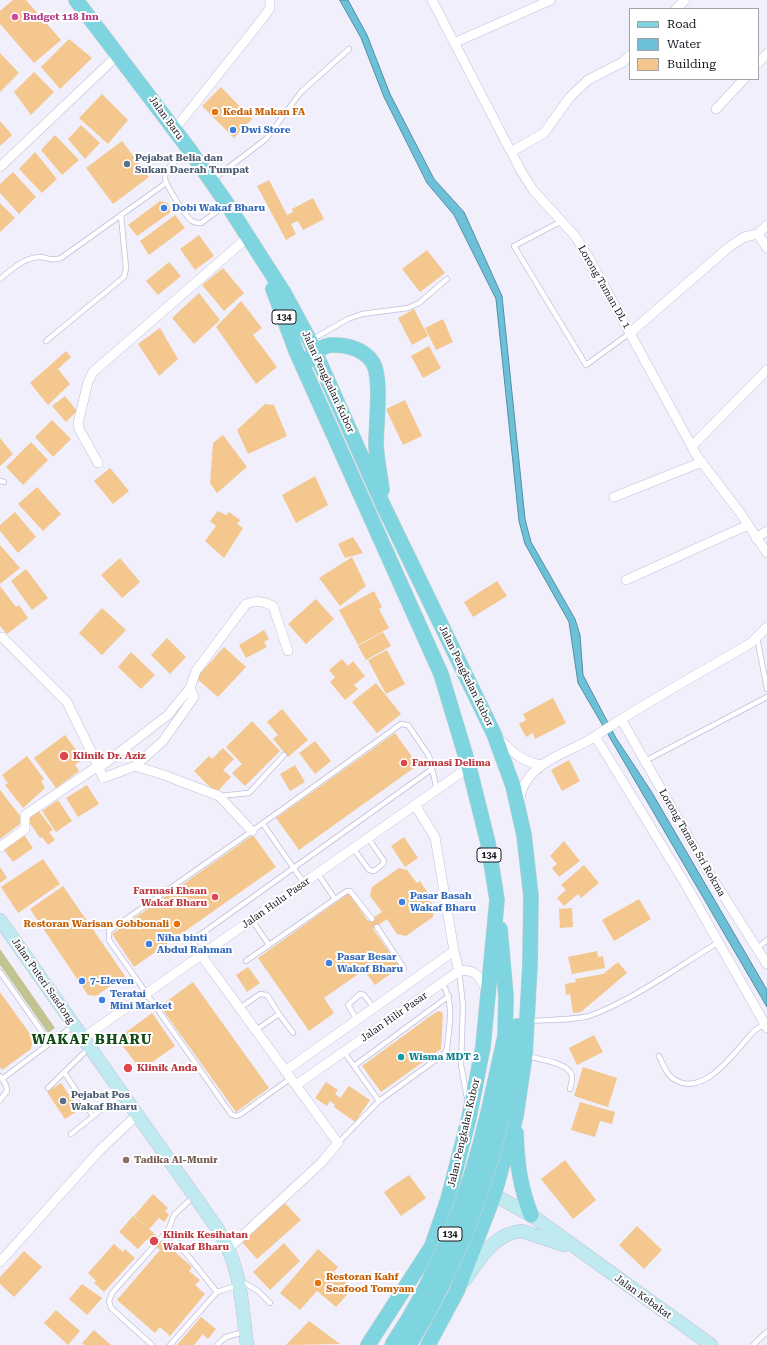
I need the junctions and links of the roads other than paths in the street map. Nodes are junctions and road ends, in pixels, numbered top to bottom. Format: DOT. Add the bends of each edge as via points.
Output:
graph roads {
  1 [pos="76,0"];
  2 [pos="270,0"];
  3 [pos="432,0"];
  4 [pos="551,0"];
  5 [pos="685,0"];
  6 [pos="677,8"];
  7 [pos="454,43"];
  8 [pos="349,49"];
  9 [pos="119,54"];
  10 [pos="767,54"];
  11 [pos="629,56"];
  12 [pos="759,62"];
  13 [pos="743,80"];
  14 [pos="716,109"];
  15 [pos="174,129"];
  16 [pos="189,149"];
  17 [pos="511,152"];
  18 [pos="0,167"];
  19 [pos="211,181"];
  20 [pos="166,183"];
  21 [pos="227,204"];
  22 [pos="121,215"];
  23 [pos="562,221"];
  24 [pos="767,225"];
  25 [pos="758,234"];
  26 [pos="248,237"];
  27 [pos="767,248"];
  28 [pos="263,262"];
  29 [pos="0,278"];
  30 [pos="446,279"];
  31 [pos="630,333"];
  32 [pos="46,341"];
  33 [pos="312,347"];
  34 [pos="767,370"];
  35 [pos="306,372"];
  36 [pos="692,446"];
  37 [pos="702,462"];
  38 [pos="98,464"];
  39 [pos="614,497"];
  40 [pos="384,506"];
  41 [pos="748,525"];
  42 [pos="767,531"];
  43 [pos="756,538"];
  44 [pos="767,553"];
  45 [pos="626,580"];
  46 [pos="767,627"];
  47 [pos="2,637"];
  48 [pos="757,637"];
  49 [pos="288,651"];
  50 [pos="190,688"];
  51 [pos="767,689"];
  52 [pos="767,697"];
  53 [pos="618,721"];
  54 [pos="494,734"];
  55 [pos="597,735"];
  56 [pos="284,755"];
  57 [pos="645,761"];
  58 [pos="541,765"];
  59 [pos="135,766"];
  60 [pos="99,767"];
  61 [pos="469,767"];
  62 [pos="432,770"];
  63 [pos="437,790"];
  64 [pos="219,796"];
  65 [pos="415,805"];
  66 [pos="519,811"];
  67 [pos="263,824"];
  68 [pos="252,832"];
  69 [pos="368,838"];
  70 [pos="0,847"];
  71 [pos="353,848"];
  72 [pos="294,868"];
  73 [pos="318,874"];
  74 [pos="304,883"];
  75 [pos="531,896"];
  76 [pos="335,899"];
  77 [pos="497,900"];
  78 [pos="372,919"];
  79 [pos="0,920"];
  80 [pos="252,920"];
  81 [pos="377,927"];
  82 [pos="767,940"];
  83 [pos="719,942"];
  84 [pos="270,944"];
  85 [pos="756,949"];
  86 [pos="454,951"];
  87 [pos="201,956"];
  88 [pos="246,961"];
  89 [pos="767,964"];
  90 [pos="404,968"];
  91 [pos="459,971"];
  92 [pos="0,972"];
  93 [pos="442,983"];
  94 [pos="488,992"];
  95 [pos="147,994"];
  96 [pos="449,996"];
  97 [pos="240,1008"];
  98 [pos="374,1008"];
  99 [pos="279,1014"];
  100 [pos="358,1020"];
  101 [pos="527,1021"];
  102 [pos="74,1026"];
  103 [pos="766,1026"];
  104 [pos="256,1030"];
  105 [pos="293,1033"];
  106 [pos="50,1043"];
  107 [pos="87,1043"];
  108 [pos="344,1052"];
  109 [pos="525,1055"];
  110 [pos="660,1056"];
  111 [pos="354,1066"];
  112 [pos="64,1072"];
  113 [pos="1,1077"];
  114 [pos="291,1078"];
  115 [pos="48,1088"];
  116 [pos="570,1089"];
  117 [pos="122,1093"];
  118 [pos="0,1100"];
  119 [pos="379,1101"];
  120 [pos="470,1113"];
  121 [pos="137,1115"];
  122 [pos="93,1116"];
  123 [pos="502,1116"];
  124 [pos="71,1134"];
  125 [pos="338,1143"];
  126 [pos="494,1195"];
  127 [pos="194,1196"];
  128 [pos="448,1199"];
  129 [pos="530,1215"];
  130 [pos="168,1231"];
  131 [pos="160,1240"];
  132 [pos="155,1245"];
  133 [pos="229,1248"];
  134 [pos="575,1248"];
  135 [pos="0,1262"];
  136 [pos="239,1281"];
  137 [pos="457,1291"];
  138 [pos="217,1292"];
  139 [pos="270,1303"];
  140 [pos="246,1331"];
  141 [pos="767,1332"];
  142 [pos="152,1345"];
  143 [pos="170,1345"];
  144 [pos="217,1345"];
  145 [pos="247,1345"];
  146 [pos="368,1345"];
  147 [pos="392,1345"];
  148 [pos="410,1345"];
  149 [pos="428,1345"];
  150 [pos="711,1345"];
  151 [pos="753,1345"];
  1 -- 9 [label="main road, Jalan Baru"];
  2 -- 15 [label="street" via="270,8 263,18"];
  3 -- 7 [label="street, Lorong Taman DL 1"];
  4 -- 7 [label="street"];
  5 -- 6 [label="street"];
  7 -- 17 [label="street, Lorong Taman DL 1"];
  8 -- 19 [label="lane" via="301,92 266,139"];
  9 -- 15 [label="main road, Jalan Baru"];
  9 -- 18 [label="street"];
  10 -- 12 [label="street"];
  11 -- 17 [label="street" via="623,62 588,80 570,97 544,133"];
  13 -- 14 [label="street"];
  15 -- 16 [label="main road, Jalan Baru"];
  16 -- 19 [label="main road, Jalan Baru"];
  16 -- 20 [label="lane" via="166,172"];
  17 -- 23 [label="street, Lorong Taman DL 1" via="533,190"];
  19 -- 21 [label="main road, Jalan Baru"];
  20 -- 21 [label="lane" via="189,218 196,223 206,221"];
  20 -- 22 [label="lane"];
  21 -- 26 [label="main road, Jalan Baru"];
  22 -- 29 [label="lane" via="59,259 38,257 22,262"];
  22 -- 32 [label="lane" via="126,268 124,277"];
  23 -- 31 [label="street, Lorong Taman DL 1" via="590,260"];
  23 -- 31 [label="lane" via="514,246 586,365"];
  24 -- 25 [label="street"];
  25 -- 27 [label="street"];
  25 -- 31 [label="street" via="744,237 729,248"];
  26 -- 28 [label="main road, Jalan Baru"];
  26 -- 38 [label="street" via="93,372 78,423"];
  28 -- 33 [label="main road, Jalan Pengkalan Kubor / 134" via="284,293"];
  28 -- 35 [label="main road, Jalan Pengkalan Kubor / 134"];
  30 -- 33 [label="lane" via="419,303 408,308 362,314 348,319"];
  31 -- 36 [label="street, Lorong Taman DL 1"];
  33 -- 35 [label="main road"];
  33 -- 40 [label="main road, Jalan Pengkalan Kubor / 134"];
  33 -- 40 [label="main road" via="345,345 360,351 373,363 378,378 376,446"];
  34 -- 36 [label="street"];
  35 -- 61 [label="main road, Jalan Pengkalan Kubor / 134" via="441,674"];
  36 -- 37 [label="street, Lorong Taman DL 1"];
  37 -- 39 [label="street"];
  37 -- 41 [label="street, Lorong Taman DL 1"];
  40 -- 54 [label="main road, Jalan Pengkalan Kubor / 134"];
  41 -- 43 [label="street, Lorong Taman DL 1"];
  41 -- 45 [label="street"];
  42 -- 43 [label="street"];
  43 -- 44 [label="street, Lorong Taman DL 1"];
  46 -- 48 [label="street"];
  47 -- 60 [label="street" via="68,702"];
  48 -- 51 [label="lane"];
  48 -- 53 [label="street"];
  49 -- 50 [label="street" via="273,606 262,601 246,604 196,670"];
  50 -- 59 [label="street" via="194,697 163,741"];
  50 -- 60 [label="street" via="168,715"];
  52 -- 57 [label="lane"];
  53 -- 55 [label="street"];
  53 -- 57 [label="street, Lorong Taman Sri Rokma"];
  54 -- 58 [label="street" via="517,756 527,762"];
  54 -- 66 [label="main road, Jalan Pengkalan Kubor / 134" via="513,786"];
  55 -- 58 [label="street"];
  55 -- 83 [label="street"];
  56 -- 64 [label="lane" via="249,793"];
  57 -- 85 [label="street, Lorong Taman Sri Rokma"];
  58 -- 66 [label="street" via="523,785"];
  59 -- 60 [label="street" via="103,778"];
  59 -- 64 [label="street"];
  60 -- 70 [label="street" via="25,815 25,829"];
  61 -- 63 [label="street, Jalan Hulu Pasar"];
  61 -- 77 [label="main road, Jalan Pengkalan Kubor / 134" via="488,844"];
  62 -- 63 [label="lane"];
  62 -- 67 [label="lane" via="429,756 410,727 401,724"];
  62 -- 72 [label="lane"];
  63 -- 65 [label="street, Jalan Hulu Pasar"];
  64 -- 68 [label="street"];
  65 -- 69 [label="street, Jalan Hulu Pasar"];
  65 -- 86 [label="street" via="435,837"];
  66 -- 75 [label="main road, Jalan Pengkalan Kubor / 134"];
  67 -- 68 [label="lane"];
  67 -- 72 [label="lane"];
  68 -- 95 [label="lane" via="109,931 109,940"];
  69 -- 71 [label="street, Jalan Hulu Pasar"];
  69 -- 71 [label="lane" via="384,861 374,871 368,870"];
  71 -- 73 [label="street, Jalan Hulu Pasar"];
  72 -- 74 [label="lane"];
  72 -- 87 [label="lane" via="197,937 194,944"];
  73 -- 74 [label="street, Jalan Hulu Pasar"];
  73 -- 76 [label="lane"];
  74 -- 80 [label="street, Jalan Hulu Pasar"];
  75 -- 101 [label="main road, Jalan Pengkalan Kubor / 134"];
  75 -- 123 [label="main road, Jalan Pengkalan Kubor / 134" via="513,1066"];
  76 -- 78 [label="lane" via="350,890"];
  76 -- 84 [label="lane"];
  77 -- 94 [label="main road, Jalan Pengkalan Kubor / 134"];
  77 -- 123 [label="main road, Jalan Pengkalan Kubor / 134" via="506,1018 502,1054"];
  79 -- 102 [label="street, Jalan Puteri Saadong" via="6,933"];
  80 -- 84 [label="lane"];
  80 -- 87 [label="street, Jalan Hulu Pasar"];
  81 -- 90 [label="lane"];
  82 -- 85 [label="lane"];
  83 -- 101 [label="lane" via="602,1010 587,1016"];
  83 -- 103 [label="street"];
  84 -- 88 [label="lane"];
  85 -- 89 [label="street, Lorong Taman Sri Rokma"];
  86 -- 91 [label="street"];
  86 -- 98 [label="street, Jalan Hilir Pasar"];
  87 -- 95 [label="street, Jalan Hulu Pasar"];
  87 -- 97 [label="street"];
  91 -- 93 [label="street, Jalan Hilir Pasar"];
  91 -- 94 [label="street" via="470,970 476,973"];
  91 -- 120 [label="lane" via="463,1005 461,1065"];
  92 -- 106 [label="lane"];
  93 -- 96 [label="lane"];
  93 -- 108 [label="street, Jalan Hilir Pasar"];
  94 -- 120 [label="main road, Jalan Pengkalan Kubor / 134" via="483,1047"];
  95 -- 107 [label="street, Jalan Hulu Pasar"];
  95 -- 114 [label="lane" via="233,1116 241,1114"];
  96 -- 111 [label="lane"];
  96 -- 119 [label="lane" via="446,1052"];
  97 -- 99 [label="lane" via="262,994 267,996"];
  97 -- 104 [label="street"];
  98 -- 100 [label="street, Jalan Hilir Pasar"];
  98 -- 100 [label="lane" via="363,994 360,994 348,1005"];
  99 -- 104 [label="lane"];
  99 -- 105 [label="lane"];
  100 -- 114 [label="street, Jalan Hilir Pasar"];
  101 -- 109 [label="main road, Jalan Pengkalan Kubor / 134"];
  102 -- 106 [label="lane"];
  102 -- 107 [label="street, Jalan Puteri Saadong"];
  103 -- 110 [label="lane" via="753,1031 722,1067 702,1081 687,1084 674,1080 667,1072"];
  104 -- 114 [label="street"];
  106 -- 113 [label="lane"];
  107 -- 112 [label="lane"];
  107 -- 117 [label="street, Jalan Puteri Saadong"];
  108 -- 111 [label="lane"];
  108 -- 114 [label="street, Jalan Hilir Pasar"];
  109 -- 116 [label="lane" via="568,1069 572,1076"];
  109 -- 123 [label="main road, Jalan Pengkalan Kubor / 134"];
  111 -- 119 [label="lane"];
  112 -- 115 [label="lane"];
  112 -- 122 [label="lane"];
  113 -- 118 [label="lane" via="7,1091"];
  114 -- 125 [label="street"];
  117 -- 121 [label="street, Jalan Puteri Saadong"];
  117 -- 122 [label="lane"];
  119 -- 125 [label="lane"];
  120 -- 128 [label="main road, Jalan Pengkalan Kubor / 134"];
  121 -- 127 [label="street, Jalan Puteri Saadong"];
  121 -- 135 [label="street" via="99,1151"];
  122 -- 124 [label="lane"];
  123 -- 126 [label="main road, Jalan Pengkalan Kubor / 134"];
  123 -- 129 [label="main road"];
  123 -- 147 [label="main road, Jalan Pengkalan Kubor / 134, bridge" via="470,1180 446,1245"];
  123 -- 148 [label="main road, Jalan Pengkalan Kubor / 134, bridge" via="485,1184 459,1251"];
  125 -- 133 [label="street"];
  126 -- 128 [label="street, Jalan Kebakat" via="464,1191 457,1192"];
  126 -- 129 [label="street, Jalan Kebakat"];
  126 -- 137 [label="main road, Jalan Pengkalan Kubor / 134"];
  127 -- 130 [label="lane" via="174,1215"];
  127 -- 133 [label="street, Jalan Puteri Saadong"];
  128 -- 146 [label="main road, Jalan Pengkalan Kubor / 134" via="432,1246"];
  129 -- 134 [label="street, Jalan Kebakat"];
  130 -- 131 [label="lane"];
  130 -- 138 [label="lane"];
  132 -- 142 [label="lane" via="112,1293 109,1301 111,1308"];
  133 -- 136 [label="street, Jalan Puteri Saadong"];
  134 -- 137 [label="street, Jalan Kebakat" via="522,1231 514,1231 492,1244"];
  134 -- 150 [label="street, Jalan Kebakat"];
  136 -- 138 [label="lane"];
  136 -- 139 [label="lane" via="258,1291"];
  136 -- 140 [label="street, Jalan Puteri Saadong"];
  137 -- 149 [label="main road, Jalan Pengkalan Kubor / 134"];
  138 -- 143 [label="lane"];
  140 -- 144 [label="lane" via="226,1338"];
  140 -- 145 [label="street, Jalan Puteri Saadong"];
  141 -- 151 [label="lane"];
}
